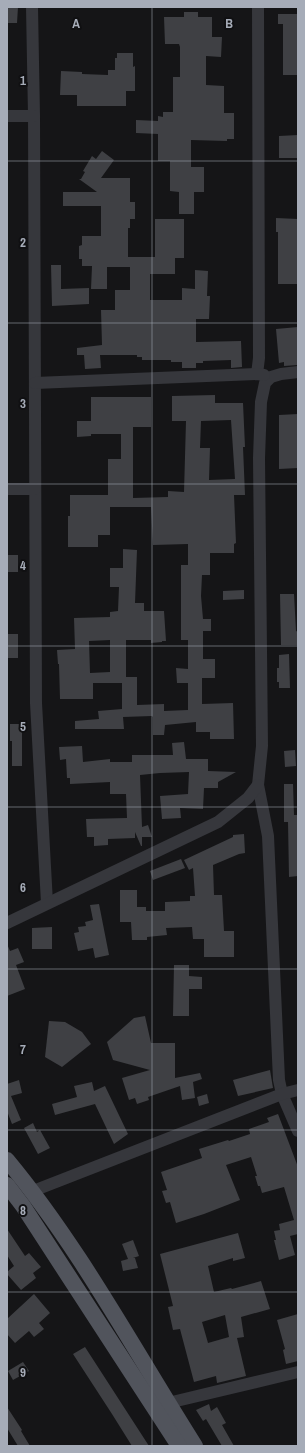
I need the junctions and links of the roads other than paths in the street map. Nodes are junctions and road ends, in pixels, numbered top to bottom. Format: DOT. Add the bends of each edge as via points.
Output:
graph roads {
  1 [pos="32,7"];
  2 [pos="258,7"];
  3 [pos="7,116"];
  4 [pos="34,116"];
  5 [pos="298,372"];
  6 [pos="256,374"];
  7 [pos="271,377"];
  8 [pos="35,383"];
  9 [pos="7,489"];
  10 [pos="35,489"];
  11 [pos="258,785"];
  12 [pos="47,903"];
  13 [pos="7,923"];
  14 [pos="298,1090"];
  15 [pos="282,1094"];
  16 [pos="298,1131"];
  17 [pos="7,1160"];
  18 [pos="7,1185"];
  19 [pos="33,1191"];
  20 [pos="298,1372"];
  21 [pos="168,1403"];
  22 [pos="179,1446"];
  23 [pos="196,1446"];
  1 -- 4 [label="street"];
  2 -- 6 [label="street" via="259,358"];
  3 -- 4 [label="street"];
  4 -- 8 [label="street"];
  5 -- 7 [label="street"];
  6 -- 7 [label="street"];
  6 -- 8 [label="street"];
  7 -- 11 [label="street" via="265,383 261,402 259,458 262,746"];
  8 -- 10 [label="street"];
  9 -- 10 [label="street"];
  10 -- 12 [label="street" via="36,703"];
  11 -- 12 [label="street" via="248,798 218,822"];
  11 -- 15 [label="street" via="268,836 279,1080"];
  12 -- 13 [label="street"];
  14 -- 15 [label="street"];
  15 -- 16 [label="street"];
  15 -- 19 [label="street"];
  17 -- 19 [label="main road"];
  18 -- 22 [label="main road"];
  19 -- 21 [label="main road" via="99,1290"];
  20 -- 21 [label="street"];
  21 -- 23 [label="main road"];
}
